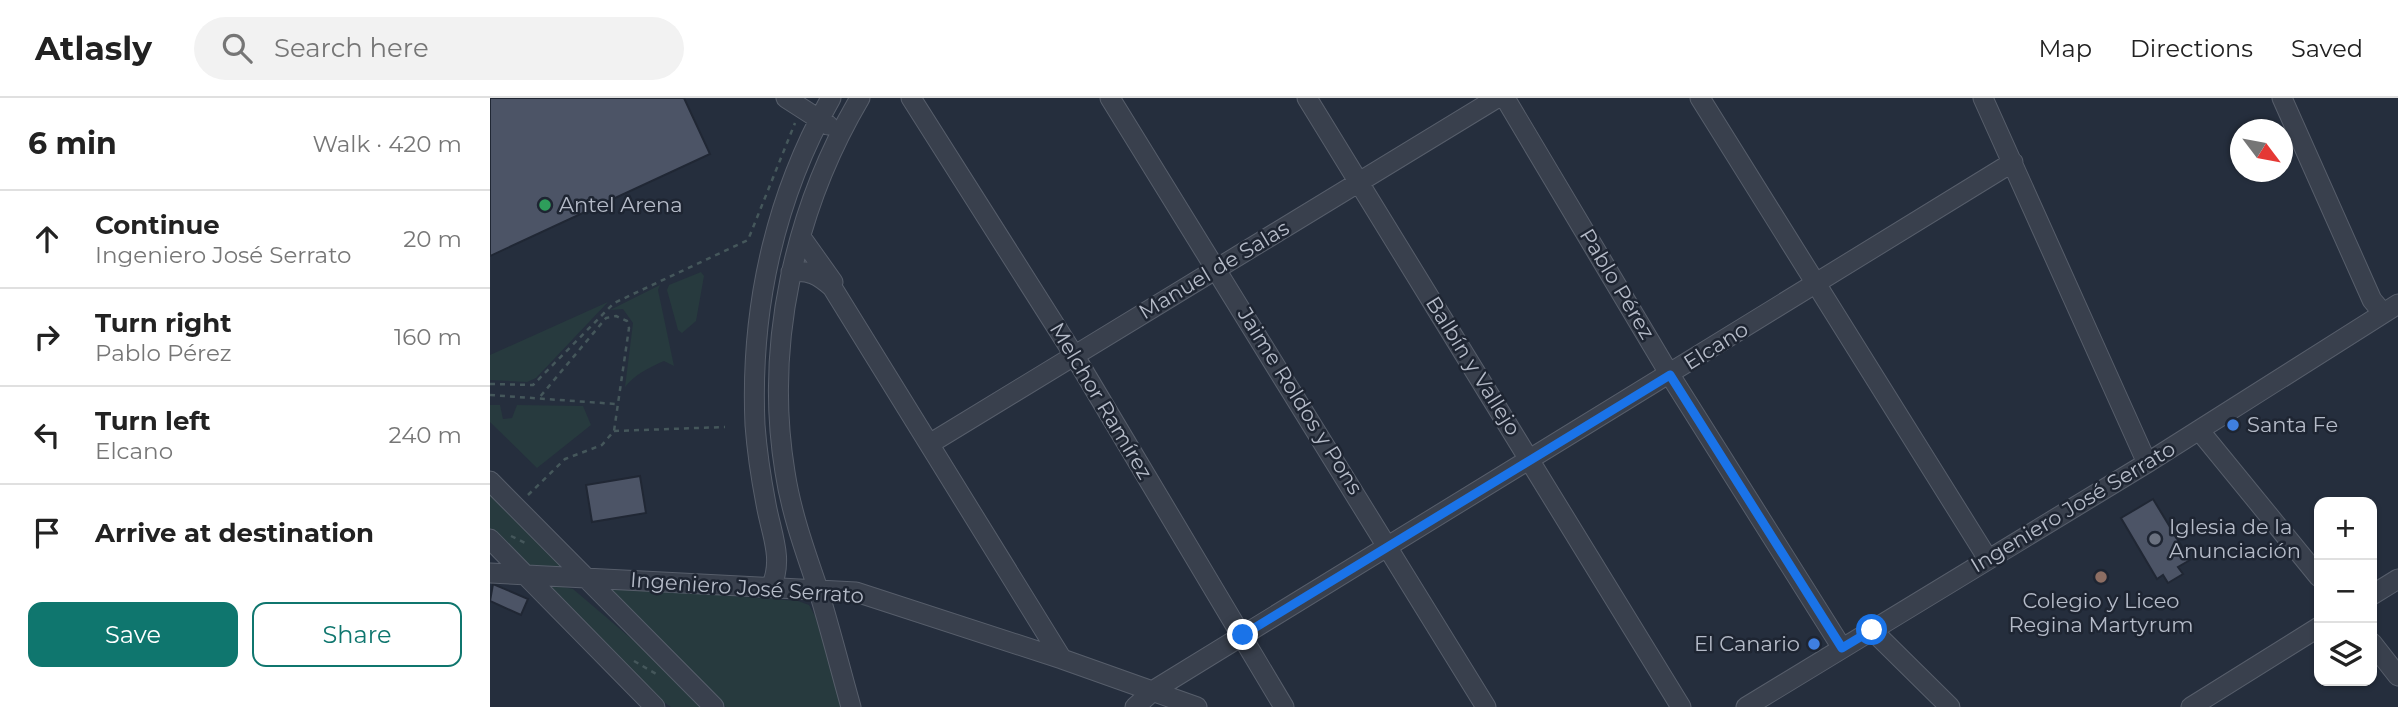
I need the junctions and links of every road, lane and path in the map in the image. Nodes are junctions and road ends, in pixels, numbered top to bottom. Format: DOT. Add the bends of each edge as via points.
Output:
graph roads {
  1 [pos="786,98"];
  2 [pos="831,98"];
  3 [pos="860,98"];
  4 [pos="911,98"];
  5 [pos="1110,98"];
  6 [pos="1307,98"];
  7 [pos="1497,98"];
  8 [pos="1505,98"];
  9 [pos="1700,98"];
  10 [pos="1983,98"];
  11 [pos="2282,98"];
  12 [pos="810,116"];
  13 [pos="841,131"];
  14 [pos="2013,162"];
  15 [pos="1360,182"];
  16 [pos="801,237"];
  17 [pos="1218,268"];
  18 [pos="791,272"];
  19 [pos="1816,285"];
  20 [pos="832,287"];
  21 [pos="762,290"];
  22 [pos="786,296"];
  23 [pos="2390,308"];
  24 [pos="1074,355"];
  25 [pos="1670,375"];
  26 [pos="490,384"];
  27 [pos="490,395"];
  28 [pos="539,398"];
  29 [pos="617,404"];
  30 [pos="725,427"];
  31 [pos="2199,430"];
  32 [pos="614,431"];
  33 [pos="931,443"];
  34 [pos="1530,460"];
  35 [pos="2147,463"];
  36 [pos="490,481"];
  37 [pos="516,507"];
  38 [pos="499,537"];
  39 [pos="530,545"];
  40 [pos="1389,547"];
  41 [pos="1988,559"];
  42 [pos="2314,571"];
  43 [pos="490,573"];
  44 [pos="524,574"];
  45 [pos="587,577"];
  46 [pos="2398,579"];
  47 [pos="771,587"];
  48 [pos="818,590"];
  49 [pos="2377,592"];
  50 [pos="1872,630"];
  51 [pos="2314,630"];
  52 [pos="1243,635"];
  53 [pos="1842,648"];
  54 [pos="2377,649"];
  55 [pos="1062,659"];
  56 [pos="631,660"];
  57 [pos="2398,676"];
  58 [pos="663,679"];
  59 [pos="1154,690"];
  60 [pos="655,707"];
  61 [pos="714,707"];
  62 [pos="851,707"];
  63 [pos="1135,707"];
  64 [pos="1197,707"];
  65 [pos="1284,707"];
  66 [pos="1486,707"];
  67 [pos="1681,707"];
  68 [pos="1746,707"];
  69 [pos="1950,707"];
  70 [pos="2191,707"];
  1 -- 12 [label="street"];
  2 -- 12 [label="street"];
  3 -- 13 [label="street"];
  4 -- 24 [label="street, Melchor Ramírez"];
  5 -- 17 [label="street, Jaime Roldos y Pons"];
  6 -- 15 [label="street, Balbín y Vallejo"];
  7 -- 15 [label="street, Manuel de Salas"];
  8 -- 25 [label="street, Pablo Pérez"];
  9 -- 19 [label="street"];
  10 -- 14 [label="street"];
  11 -- 23 [label="street" via="2372,300"];
  12 -- 13 [label="street"];
  12 -- 21 [label="street"];
  12 -- 26 [label="path" via="776,165 748,240 614,303 533,385"];
  13 -- 16 [label="street"];
  14 -- 19 [label="street, Elcano"];
  14 -- 35 [label="street"];
  15 -- 17 [label="street, Manuel de Salas"];
  15 -- 34 [label="street, Balbín y Vallejo"];
  16 -- 18 [label="street"];
  16 -- 20 [label="street" via="833,280"];
  17 -- 24 [label="street, Manuel de Salas"];
  17 -- 40 [label="street, Jaime Roldos y Pons"];
  18 -- 20 [label="street" via="806,270"];
  18 -- 22 [label="street"];
  19 -- 25 [label="street, Elcano"];
  19 -- 41 [label="street"];
  20 -- 33 [label="street"];
  21 -- 22 [label="street"];
  21 -- 47 [label="street" via="754,364 755,425 776,545"];
  22 -- 48 [label="street" via="779,377 782,444 802,548"];
  23 -- 31 [label="street, Ingeniero José Serrato"];
  24 -- 33 [label="street, Manuel de Salas"];
  24 -- 52 [label="street, Melchor Ramírez"];
  25 -- 34 [label="street, Elcano"];
  25 -- 53 [label="street, Pablo Pérez"];
  27 -- 28 [label="path"];
  28 -- 29 [label="path"];
  28 -- 29 [label="path" via="606,318 616,316 629,328"];
  29 -- 32 [label="path"];
  30 -- 32 [label="path"];
  31 -- 35 [label="street, Ingeniero José Serrato"];
  31 -- 42 [label="street"];
  32 -- 37 [label="path" via="602,445 565,459"];
  33 -- 55 [label="street"];
  34 -- 40 [label="street, Elcano"];
  34 -- 67 [label="street, Balbín y Vallejo"];
  35 -- 41 [label="street, Ingeniero José Serrato"];
  36 -- 37 [label="street"];
  37 -- 45 [label="street"];
  38 -- 39 [label="path"];
  38 -- 44 [label="street"];
  40 -- 52 [label="street, Elcano"];
  40 -- 66 [label="street, Jaime Roldos y Pons"];
  41 -- 50 [label="street, Ingeniero José Serrato"];
  43 -- 44 [label="street, Ingeniero José Serrato"];
  44 -- 45 [label="street, Ingeniero José Serrato"];
  44 -- 60 [label="street"];
  45 -- 47 [label="street, Ingeniero José Serrato"];
  45 -- 61 [label="street"];
  46 -- 49 [label="street"];
  47 -- 48 [label="street, Ingeniero José Serrato"];
  48 -- 55 [label="street, Ingeniero José Serrato" via="884,599"];
  48 -- 62 [label="street"];
  50 -- 53 [label="street, Ingeniero José Serrato"];
  50 -- 69 [label="street"];
  51 -- 70 [label="street"];
  52 -- 59 [label="street, Elcano"];
  52 -- 65 [label="street, Melchor Ramírez"];
  53 -- 68 [label="street, Ingeniero José Serrato"];
  54 -- 57 [label="street"];
  55 -- 59 [label="street, Ingeniero José Serrato"];
  56 -- 58 [label="path"];
  59 -- 63 [label="street, Elcano"];
  59 -- 64 [label="street, Ingeniero José Serrato"];
}
